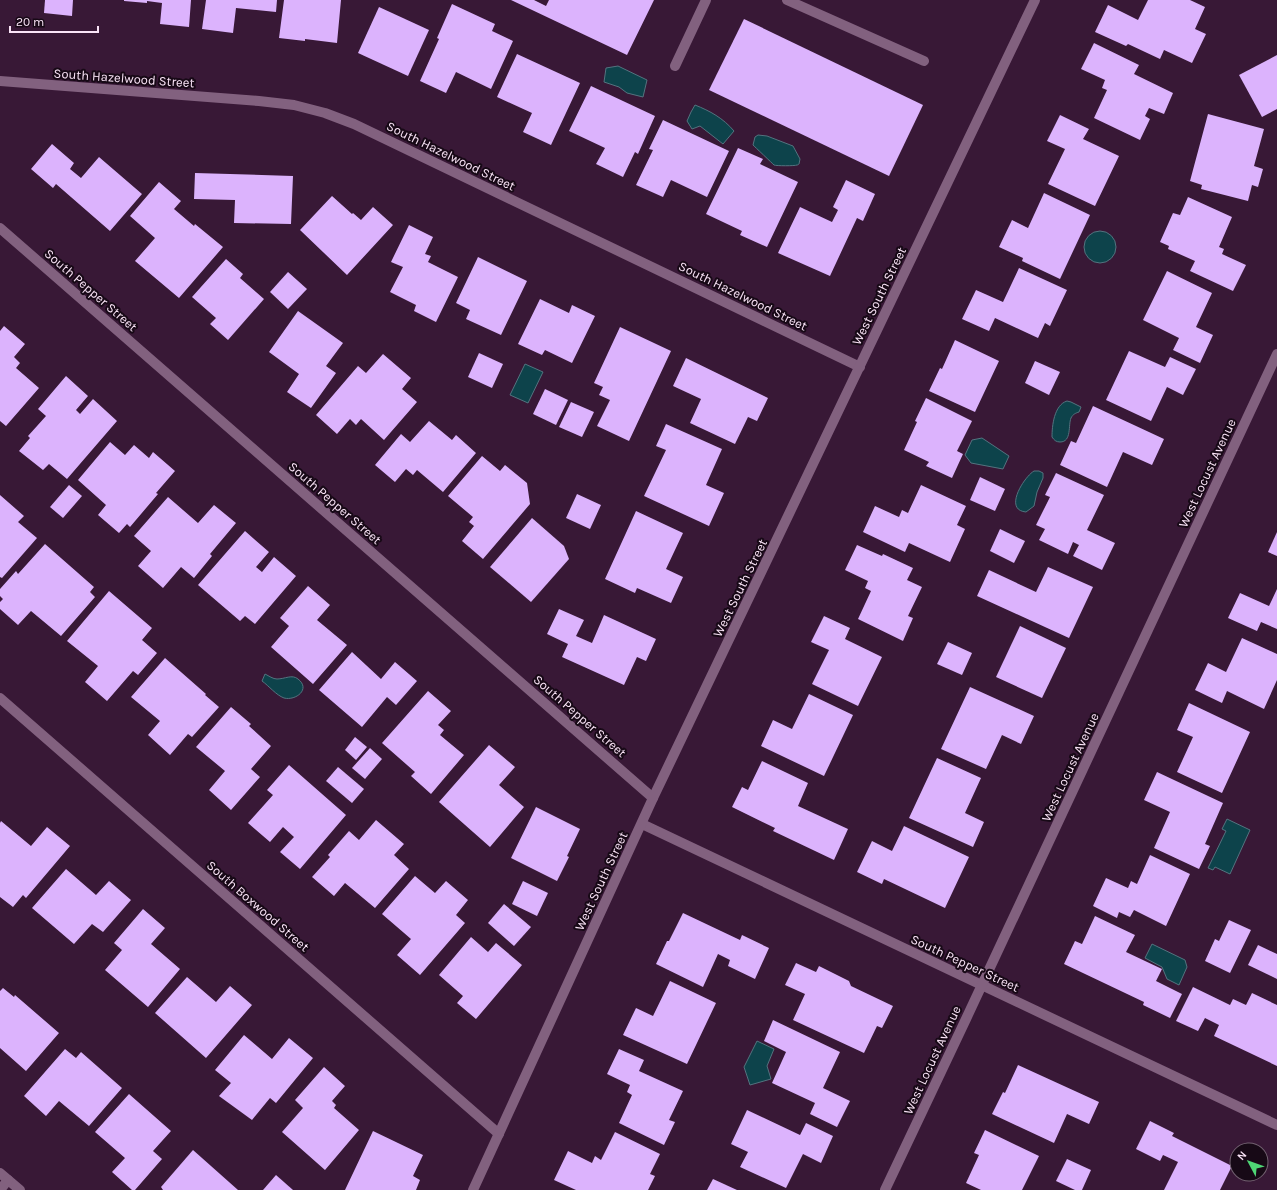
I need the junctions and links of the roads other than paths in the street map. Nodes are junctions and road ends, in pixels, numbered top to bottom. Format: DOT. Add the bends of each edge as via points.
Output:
graph roads {
  1 [pos="706,0"];
  2 [pos="787,0"];
  3 [pos="1035,0"];
  4 [pos="924,62"];
  5 [pos="675,66"];
  6 [pos="0,81"];
  7 [pos="0,228"];
  8 [pos="1277,354"];
  9 [pos="860,367"];
  10 [pos="0,698"];
  11 [pos="654,798"];
  12 [pos="642,824"];
  13 [pos="982,985"];
  14 [pos="1277,1125"];
  15 [pos="499,1134"];
  16 [pos="0,1173"];
  17 [pos="8,1180"];
  18 [pos="0,1190"];
  19 [pos="20,1190"];
  20 [pos="473,1190"];
  21 [pos="885,1190"];
  1 -- 5 [label="street"];
  2 -- 4 [label="street"];
  3 -- 9 [label="street, West South Street"];
  6 -- 9 [label="street, South Hazelwood Street" via="259,101 294,105 325,113 354,124"];
  7 -- 11 [label="street, South Pepper Street"];
  8 -- 13 [label="street, West Locust Avenue"];
  9 -- 11 [label="street, West South Street"];
  10 -- 15 [label="street, South Boxwood Street"];
  11 -- 12 [label="street, West South Street"];
  12 -- 13 [label="street, South Pepper Street"];
  12 -- 15 [label="street, West South Street"];
  13 -- 14 [label="street, South Pepper Street"];
  13 -- 21 [label="street, West Locust Avenue"];
  15 -- 20 [label="street, West South Street"];
  16 -- 17 [label="street"];
  17 -- 18 [label="street"];
  17 -- 19 [label="street"];
}
